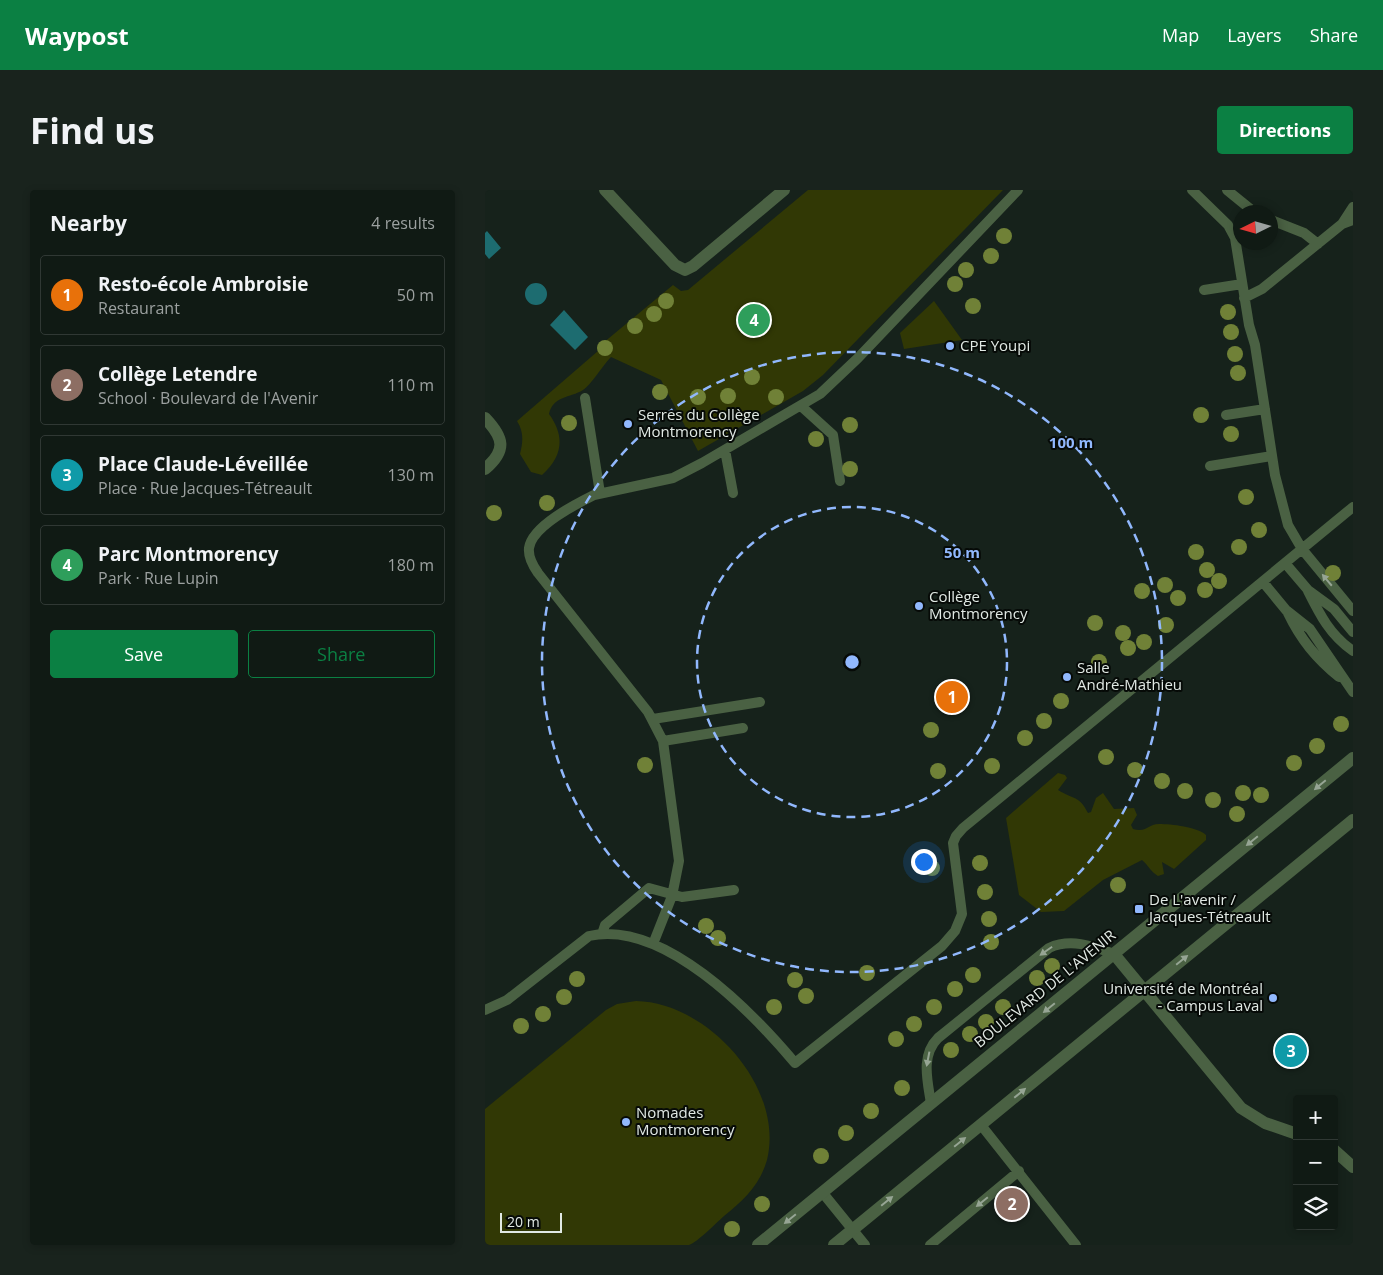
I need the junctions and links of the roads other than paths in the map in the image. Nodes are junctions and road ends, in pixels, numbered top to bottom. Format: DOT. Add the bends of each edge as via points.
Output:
graph roads {
  1 [pos="605,190"];
  2 [pos="784,190"];
  3 [pos="1018,190"];
  4 [pos="1192,190"];
  5 [pos="1227,190"];
  6 [pos="1245,205"];
  7 [pos="1353,207"];
  8 [pos="1353,220"];
  9 [pos="1278,223"];
  10 [pos="1342,224"];
  11 [pos="1318,244"];
  12 [pos="1242,284"];
  13 [pos="1203,290"];
  14 [pos="1244,298"];
  15 [pos="585,398"];
  16 [pos="801,406"];
  17 [pos="1265,409"];
  18 [pos="1226,415"];
  19 [pos="485,418"];
  20 [pos="725,450"];
  21 [pos="1272,456"];
  22 [pos="1210,466"];
  23 [pos="485,469"];
  24 [pos="840,481"];
  25 [pos="600,493"];
  26 [pos="733,493"];
  27 [pos="1353,507"];
  28 [pos="1302,549"];
  29 [pos="1285,563"];
  30 [pos="1263,582"];
  31 [pos="1308,590"];
  32 [pos="1353,611"];
  33 [pos="1353,632"];
  34 [pos="1353,651"];
  35 [pos="1353,692"];
  36 [pos="760,702"];
  37 [pos="653,719"];
  38 [pos="743,728"];
  39 [pos="663,740"];
  40 [pos="1353,758"];
  41 [pos="1353,820"];
  42 [pos="734,890"];
  43 [pos="672,896"];
  44 [pos="601,934"];
  45 [pos="653,944"];
  46 [pos="1113,954"];
  47 [pos="1144,991"];
  48 [pos="485,1010"];
  49 [pos="931,1104"];
  50 [pos="981,1125"];
  51 [pos="1293,1133"];
  52 [pos="1338,1154"];
  53 [pos="1353,1167"];
  54 [pos="1019,1171"];
  55 [pos="822,1192"];
  56 [pos="852,1230"];
  57 [pos="758,1245"];
  58 [pos="834,1245"];
  59 [pos="865,1245"];
  60 [pos="930,1245"];
  61 [pos="1076,1245"];
  1 -- 2 [label="street" via="675,265 685,270"];
  3 -- 16 [label="lane" via="858,358 820,394"];
  4 -- 12 [label="lane" via="1231,229"];
  5 -- 6 [label="lane"];
  7 -- 10 [label="lane"];
  8 -- 10 [label="lane"];
  9 -- 11 [label="lane" via="1304,233"];
  10 -- 11 [label="lane"];
  11 -- 14 [label="lane" via="1262,289"];
  12 -- 13 [label="lane"];
  12 -- 14 [label="lane"];
  14 -- 17 [label="lane"];
  15 -- 25 [label="lane"];
  16 -- 20 [label="lane"];
  16 -- 24 [label="lane" via="833,436"];
  17 -- 18 [label="lane"];
  17 -- 21 [label="lane"];
  19 -- 23 [label="street" via="497,432 501,447 497,458"];
  20 -- 25 [label="lane" via="673,478"];
  20 -- 26 [label="lane"];
  21 -- 22 [label="lane"];
  21 -- 28 [label="lane" via="1286,520"];
  25 -- 37 [label="lane" via="545,525 531,542 530,557 543,579"];
  27 -- 28 [label="lane"];
  28 -- 29 [label="lane"];
  32 -- 28 [label="lane, one-way"];
  29 -- 30 [label="lane"];
  29 -- 31 [label="lane"];
  30 -- 35 [label="lane" via="1286,610 1314,655"];
  30 -- 45 [label="lane" via="963,828 953,843 962,914 955,931 942,946 795,1063 756,1018 695,968"];
  31 -- 33 [label="lane" via="1334,609"];
  31 -- 34 [label="lane" via="1322,620"];
  36 -- 37 [label="lane"];
  37 -- 39 [label="lane"];
  38 -- 39 [label="lane"];
  39 -- 43 [label="lane" via="679,850"];
  40 -- 46 [label="street, BOULEVARD DE L'AVENIR, one-way"];
  47 -- 41 [label="street, one-way"];
  42 -- 43 [label="lane"];
  43 -- 44 [label="lane" via="649,888 605,925"];
  43 -- 45 [label="lane"];
  44 -- 45 [label="lane"];
  44 -- 48 [label="lane" via="582,940 507,1000"];
  46 -- 47 [label="street"];
  46 -- 49 [label="street, BOULEVARD DE L'AVENIR, one-way"];
  46 -- 49 [label="lane, one-way" via="1092,946 1068,943 1049,948 1028,964 934,1042 926,1069"];
  50 -- 47 [label="street, one-way"];
  47 -- 51 [label="street" via="1241,1108 1265,1123"];
  49 -- 55 [label="street, BOULEVARD DE L'AVENIR"];
  50 -- 54 [label="lane"];
  56 -- 50 [label="street, one-way"];
  52 -- 53 [label="street"];
  54 -- 60 [label="lane, one-way"];
  54 -- 61 [label="lane"];
  55 -- 56 [label="lane"];
  55 -- 57 [label="street, BOULEVARD DE L'AVENIR, one-way"];
  56 -- 58 [label="street"];
  56 -- 59 [label="lane"];
}
